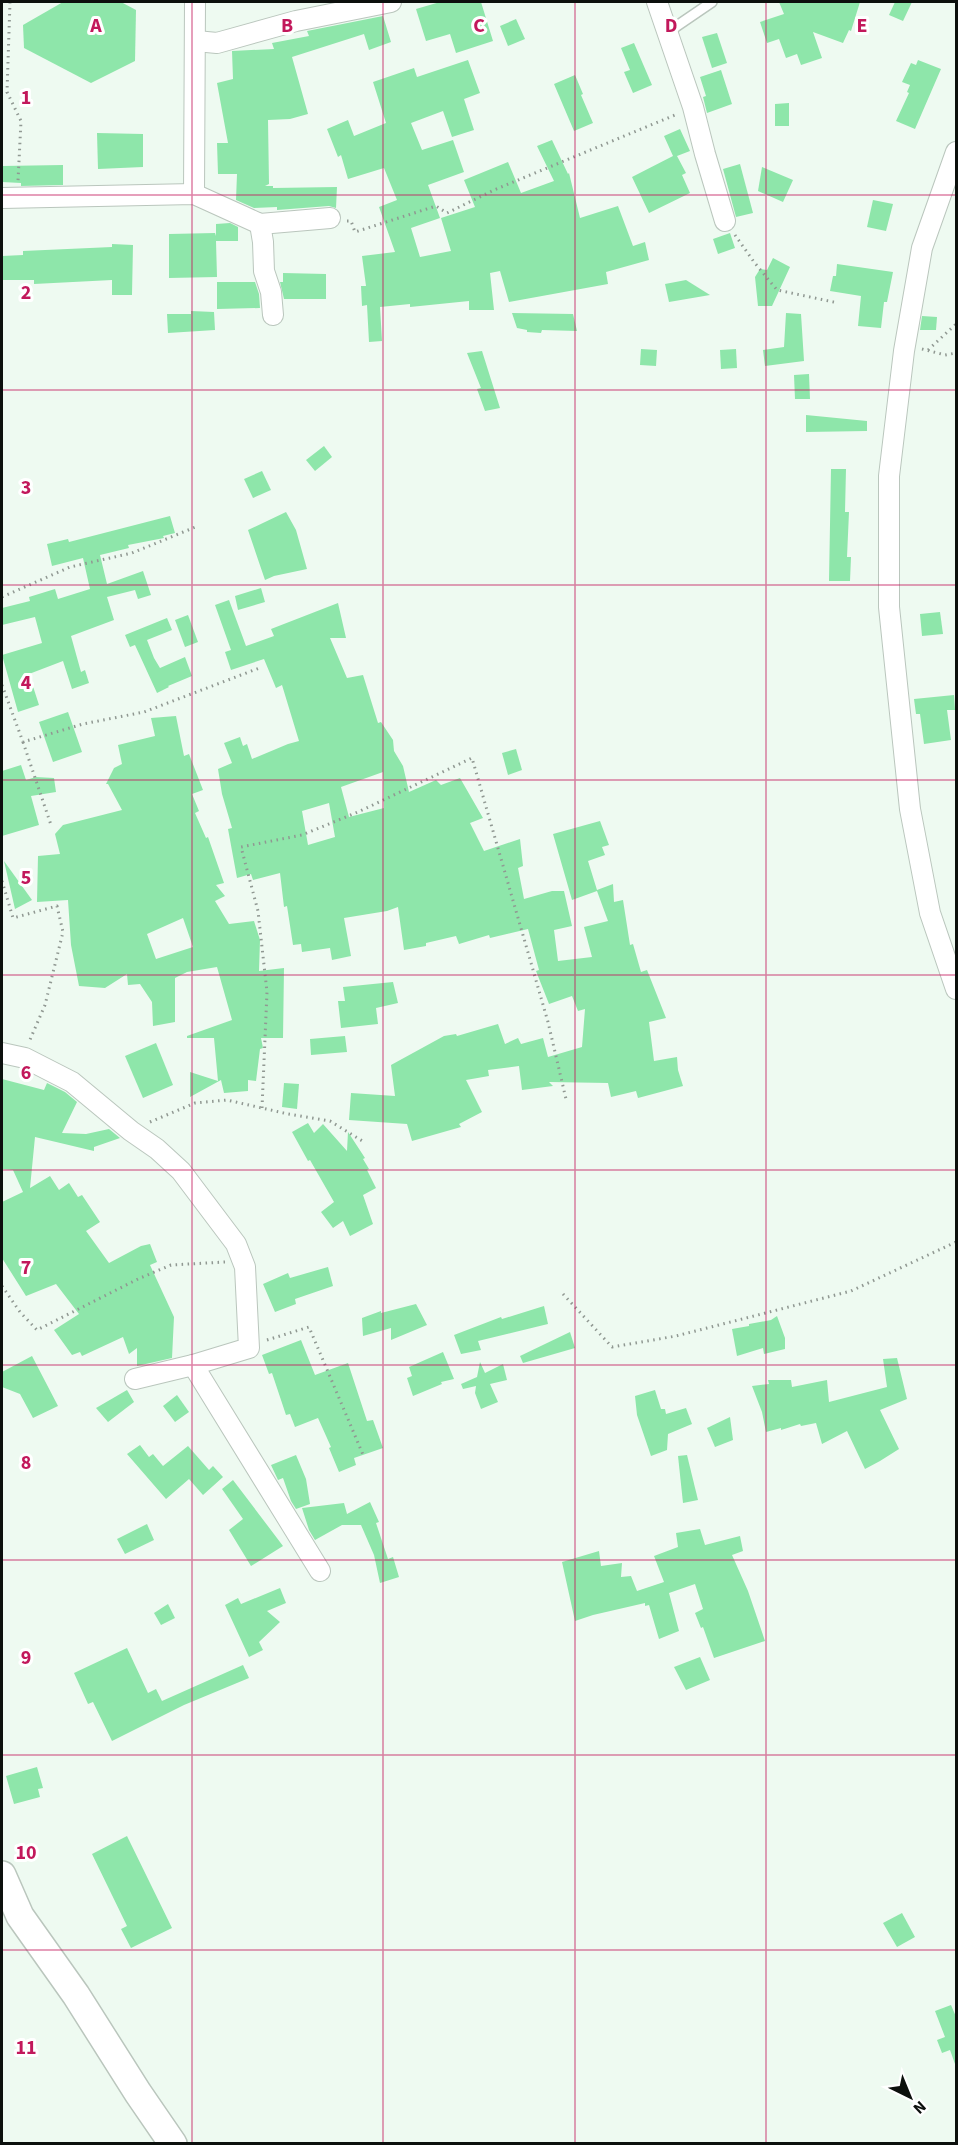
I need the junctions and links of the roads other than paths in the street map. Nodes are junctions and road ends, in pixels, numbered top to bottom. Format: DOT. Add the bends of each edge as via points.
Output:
graph roads {
  1 [pos="195,2"];
  2 [pos="391,2"];
  3 [pos="657,2"];
  4 [pos="712,2"];
  5 [pos="668,33"];
  6 [pos="196,41"];
  7 [pos="957,152"];
  8 [pos="194,194"];
  9 [pos="9,198"];
  10 [pos="330,218"];
  11 [pos="725,221"];
  12 [pos="260,224"];
  13 [pos="273,315"];
  14 [pos="957,989"];
  15 [pos="2,1053"];
  16 [pos="193,1365"];
  17 [pos="135,1379"];
  18 [pos="320,1571"];
  19 [pos="2,1875"];
  20 [pos="173,2144"];
  1 -- 6 [label="street"];
  2 -- 6 [label="street" via="296,21 217,43"];
  3 -- 5 [label="street"];
  4 -- 5 [label="lane"];
  5 -- 11 [label="street"];
  6 -- 8 [label="street"];
  7 -- 14 [label="street" via="922,248 889,476 889,607 910,809 930,913"];
  8 -- 9 [label="street"];
  8 -- 12 [label="street"];
  10 -- 12 [label="street"];
  12 -- 13 [label="street"];
  15 -- 16 [label="street" via="25,1058 72,1082 157,1149 181,1171 236,1244 244,1267 249,1348"];
  16 -- 17 [label="street"];
  16 -- 18 [label="street"];
  19 -- 20 [label="main road" via="20,1916"];
}
